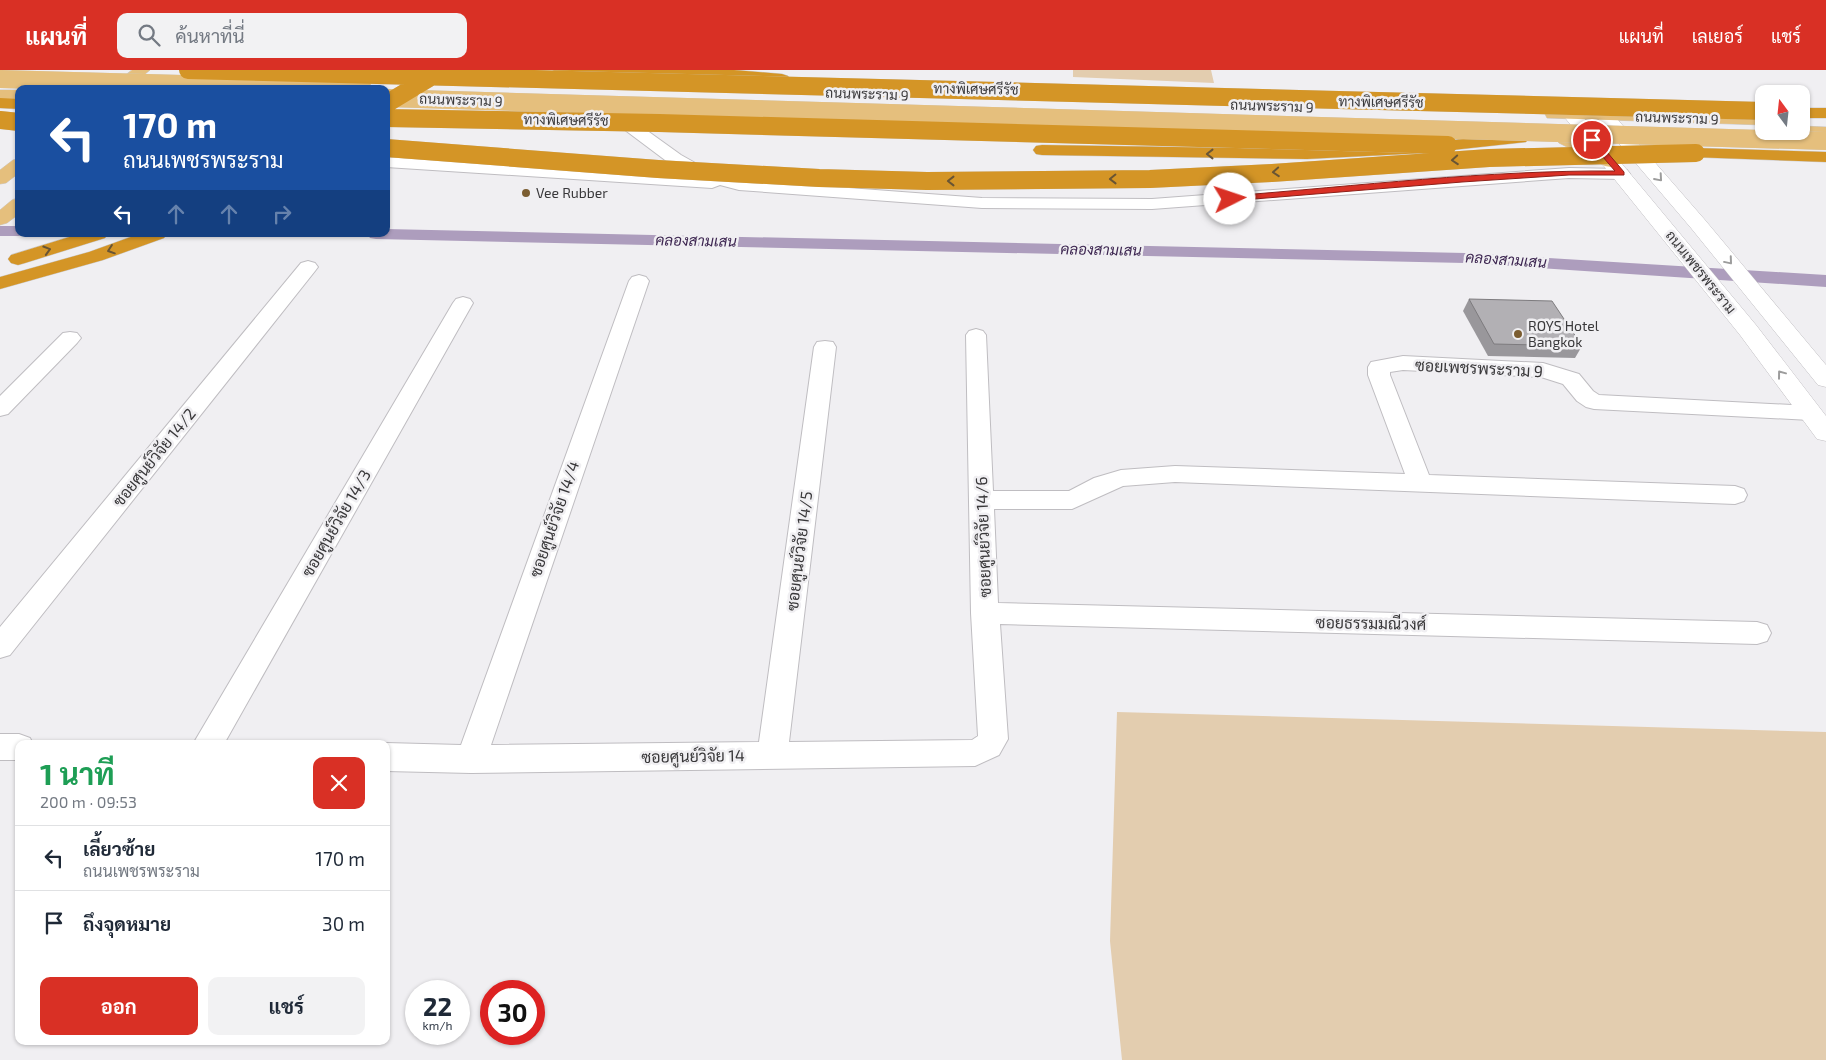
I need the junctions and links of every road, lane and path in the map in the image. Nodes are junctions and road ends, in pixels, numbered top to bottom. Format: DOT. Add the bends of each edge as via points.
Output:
graph roads {
  1 [pos="0,70"];
  2 [pos="257,70"];
  3 [pos="392,70"];
  4 [pos="441,70"];
  5 [pos="561,70"];
  6 [pos="681,70"];
  7 [pos="139,72"];
  8 [pos="183,72"];
  9 [pos="276,74"];
  10 [pos="0,79"];
  11 [pos="122,85"];
  12 [pos="167,85"];
  13 [pos="218,85"];
  14 [pos="261,85"];
  15 [pos="369,85"];
  16 [pos="0,87"];
  17 [pos="15,87"];
  18 [pos="869,87"];
  19 [pos="390,89"];
  20 [pos="773,91"];
  21 [pos="0,95"];
  22 [pos="15,95"];
  23 [pos="390,98"];
  24 [pos="390,102"];
  25 [pos="0,103"];
  26 [pos="15,104"];
  27 [pos="390,105"];
  28 [pos="611,112"];
  29 [pos="1755,112"];
  30 [pos="1810,113"];
  31 [pos="1826,113"];
  32 [pos="1572,115"];
  33 [pos="1605,116"];
  34 [pos="390,118"];
  35 [pos="0,119"];
  36 [pos="390,119"];
  37 [pos="1755,120"];
  38 [pos="15,121"];
  39 [pos="1810,121"];
  40 [pos="1826,122"];
  41 [pos="15,128"];
  42 [pos="1755,130"];
  43 [pos="1810,131"];
  44 [pos="1826,132"];
  45 [pos="1520,138"];
  46 [pos="1565,139"];
  47 [pos="1592,140"];
  48 [pos="1628,141"];
  49 [pos="1826,141"];
  50 [pos="1826,147"];
  51 [pos="390,148"];
  52 [pos="1696,153"];
  53 [pos="1306,154"];
  54 [pos="1826,157"];
  55 [pos="390,162"];
  56 [pos="1616,168"];
  57 [pos="739,185"];
  58 [pos="1326,192"];
  59 [pos="36,237"];
  60 [pos="88,237"];
  61 [pos="149,237"];
  62 [pos="0,249"];
  63 [pos="0,264"];
  64 [pos="308,268"];
  65 [pos="639,281"];
  66 [pos="0,283"];
  67 [pos="463,302"];
  68 [pos="976,335"];
  69 [pos="70,338"];
  70 [pos="825,347"];
  71 [pos="1826,380"];
  72 [pos="0,409"];
  73 [pos="1818,413"];
  74 [pos="1826,433"];
  75 [pos="1420,483"];
  76 [pos="1735,495"];
  77 [pos="982,500"];
  78 [pos="985,613"];
  79 [pos="1757,633"];
  80 [pos="0,647"];
  81 [pos="993,739"];
  82 [pos="210,740"];
  83 [pos="0,746"];
  84 [pos="15,747"];
  85 [pos="772,755"];
  86 [pos="390,756"];
  87 [pos="472,759"];
  1 -- 7 [label="main road, ถนนพระราม 9"];
  2 -- 9 [label="main road"];
  3 -- 15 [label="highway, bridge"];
  4 -- 24 [label="highway, bridge"];
  5 -- 20 [label="highway" via="691,76"];
  6 -- 18 [label="highway, bridge"];
  7 -- 8 [label="main road, ถนนพระราม 9"];
  7 -- 11 [label="main road"];
  8 -- 9 [label="main road, ถนนพระราม 9"];
  8 -- 12 [label="main road"];
  8 -- 18 [label="highway, ทางพิเศษศรีรัช, bridge"];
  9 -- 14 [label="highway, bridge"];
  9 -- 20 [label="main road, ถนนพระราม 9"];
  10 -- 13 [label="main road, bridge"];
  16 -- 17 [label="main road"];
  18 -- 29 [label="highway, ทางพิเศษศรีรัช, bridge"];
  19 -- 42 [label="main road, ถนนพระราม 9, bridge"];
  20 -- 32 [label="main road, ถนนพระราม 9"];
  21 -- 22 [label="main road"];
  23 -- 49 [label="main road, ถนนพระราม 9, bridge"];
  25 -- 26 [label="highway"];
  27 -- 28 [label="main road, ถนนพระราม 9"];
  28 -- 45 [label="main road, ถนนพระราม 9"];
  28 -- 57 [label="street" via="675,159 700,173"];
  30 -- 31 [label="highway"];
  32 -- 33 [label="main road, ถนนพระราม 9"];
  32 -- 47 [label="street, ถนนเพชรพระราม"];
  33 -- 37 [label="main road, ถนนพระราม 9"];
  33 -- 48 [label="street, ถนนเพชรพระราม"];
  34 -- 52 [label="highway, ทางพิเศษศรีรัช, bridge" via="490,118"];
  35 -- 38 [label="highway, bridge"];
  35 -- 41 [label="main road"];
  53 -- 36 [label="highway, one-way, bridge" via="780,142 448,126"];
  39 -- 40 [label="main road"];
  43 -- 44 [label="main road"];
  45 -- 46 [label="main road, ถนนพระราม 9"];
  45 -- 53 [label="highway" via="1425,148"];
  46 -- 47 [label="main road, ถนนพระราม 9"];
  46 -- 56 [label="main road"];
  47 -- 48 [label="main road, ถนนพระราม 9"];
  47 -- 56 [label="street, ถนนเพชรพระราม"];
  48 -- 50 [label="main road, ถนนพระราม 9"];
  48 -- 71 [label="street, ถนนเพชรพระราม, one-way"];
  52 -- 51 [label="highway, one-way, bridge" via="1488,158 1150,179 927,181 658,169"];
  52 -- 54 [label="highway, ทางพิเศษศรีรัช"];
  53 -- 58 [label="street"];
  55 -- 57 [label="street"];
  56 -- 58 [label="street"];
  73 -- 56 [label="street, ถนนเพชรพระราม, one-way"];
  57 -- 58 [label="street" via="982,203 1152,204"];
  59 -- 62 [label="highway"];
  63 -- 60 [label="highway, one-way"];
  61 -- 66 [label="highway, one-way" via="96,256"];
  64 -- 80 [label="street, ซอยศูนย์วิจัย 14/2"];
  65 -- 87 [label="street, ซอยศูนย์วิจัย 14/4"];
  67 -- 82 [label="street, ซอยศูนย์วิจัย 14/3"];
  68 -- 77 [label="street, ซอยศูนย์วิจัย 14/6"];
  69 -- 72 [label="street"];
  70 -- 85 [label="street, ซอยศูนย์วิจัย 14/5"];
  73 -- 74 [label="street, ถนนเพชรพระราม"];
  73 -- 75 [label="street, ซอยเพชรพระราม 9" via="1594,402 1571,379 1543,370 1403,363 1379,367 1378,375"];
  75 -- 76 [label="street"];
  75 -- 77 [label="street" via="1175,474 1121,478 1072,500"];
  77 -- 78 [label="street, ซอยศูนย์วิจัย 14/6"];
  78 -- 79 [label="street, ซอยธรรมมณีวงศ์"];
  78 -- 81 [label="street, ซอยศูนย์วิจัย 14/6"];
  81 -- 85 [label="street, ซอยศูนย์วิจัย 14" via="975,753"];
  83 -- 84 [label="street"];
  85 -- 87 [label="street, ซอยศูนย์วิจัย 14"];
  86 -- 87 [label="street, ซอยศูนย์วิจัย 14"];
}
